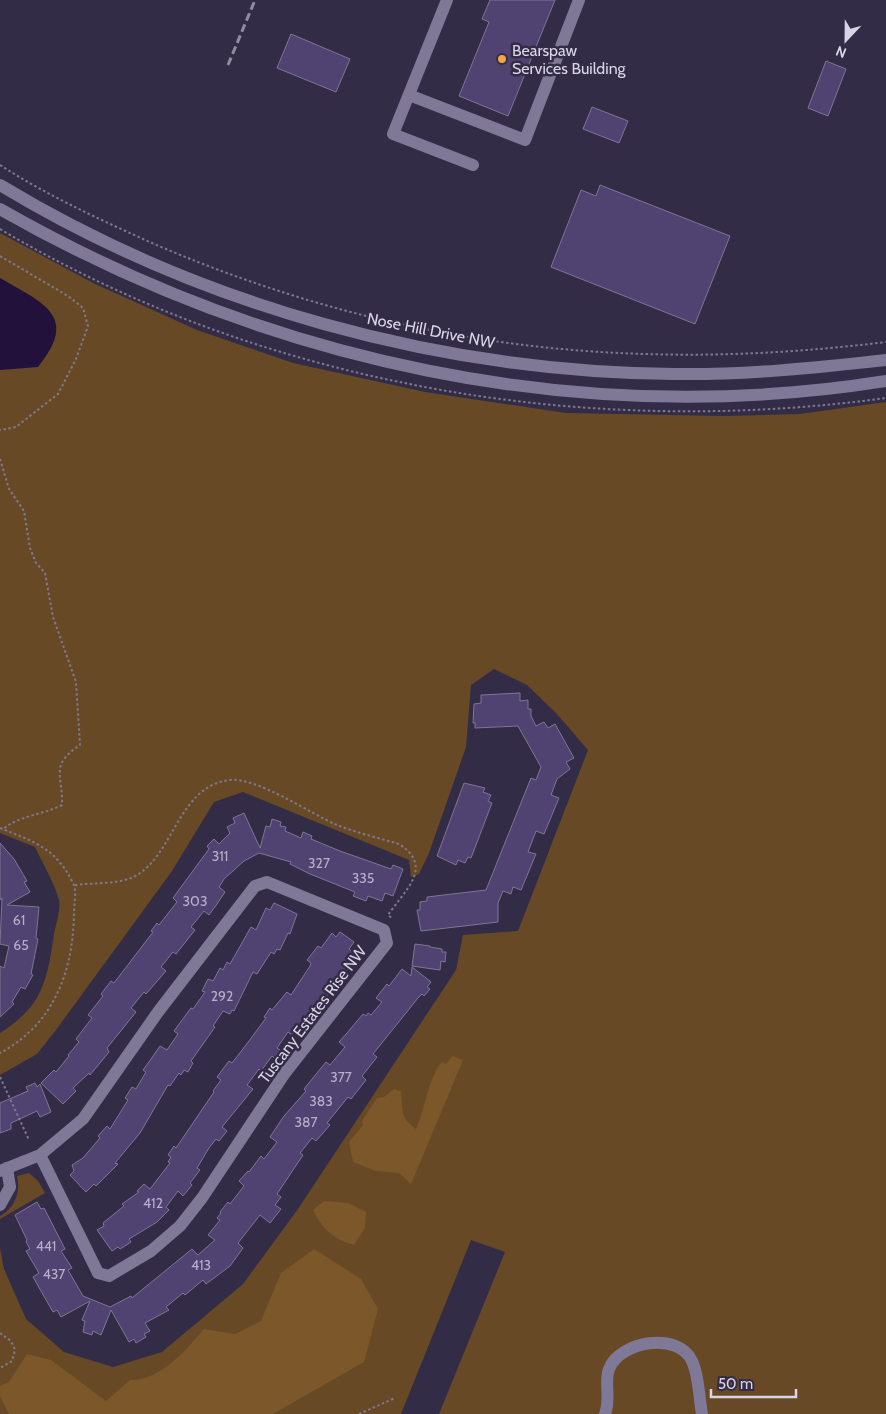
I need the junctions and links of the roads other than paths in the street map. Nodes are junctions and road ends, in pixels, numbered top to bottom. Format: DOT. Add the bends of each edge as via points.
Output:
graph roads {
  1 [pos="447,0"];
  2 [pos="579,0"];
  3 [pos="409,95"];
  4 [pos="473,166"];
  5 [pos="0,185"];
  6 [pos="0,209"];
  7 [pos="886,360"];
  8 [pos="886,381"];
  9 [pos="40,1155"];
  10 [pos="4,1170"];
  11 [pos="0,1205"];
  12 [pos="606,1414"];
  13 [pos="702,1414"];
  1 -- 3 [label="street"];
  2 -- 3 [label="street" via="525,140"];
  3 -- 4 [label="street" via="393,134"];
  5 -- 7 [label="street, Nose Hill Drive NW" via="64,221 185,276 307,318 416,346 543,366 673,374 779,371"];
  6 -- 8 [label="street" via="92,259 202,306 315,344 428,371 540,388 652,396 800,391"];
  9 -- 9 [label="street, Tuscany Estates Rise NW" via="82,1119 158,1012 255,886 267,882 384,930 387,943 285,1073 202,1198 180,1226 151,1251 109,1276 98,1273"];
  9 -- 10 [label="street, Tuscany Estates Rise NW"];
  10 -- 11 [label="street, Tuscany Estates Rise NW" via="10,1187"];
  12 -- 13 [label="street" via="609,1405 608,1370 617,1356 633,1348 671,1343 692,1361"];
}
